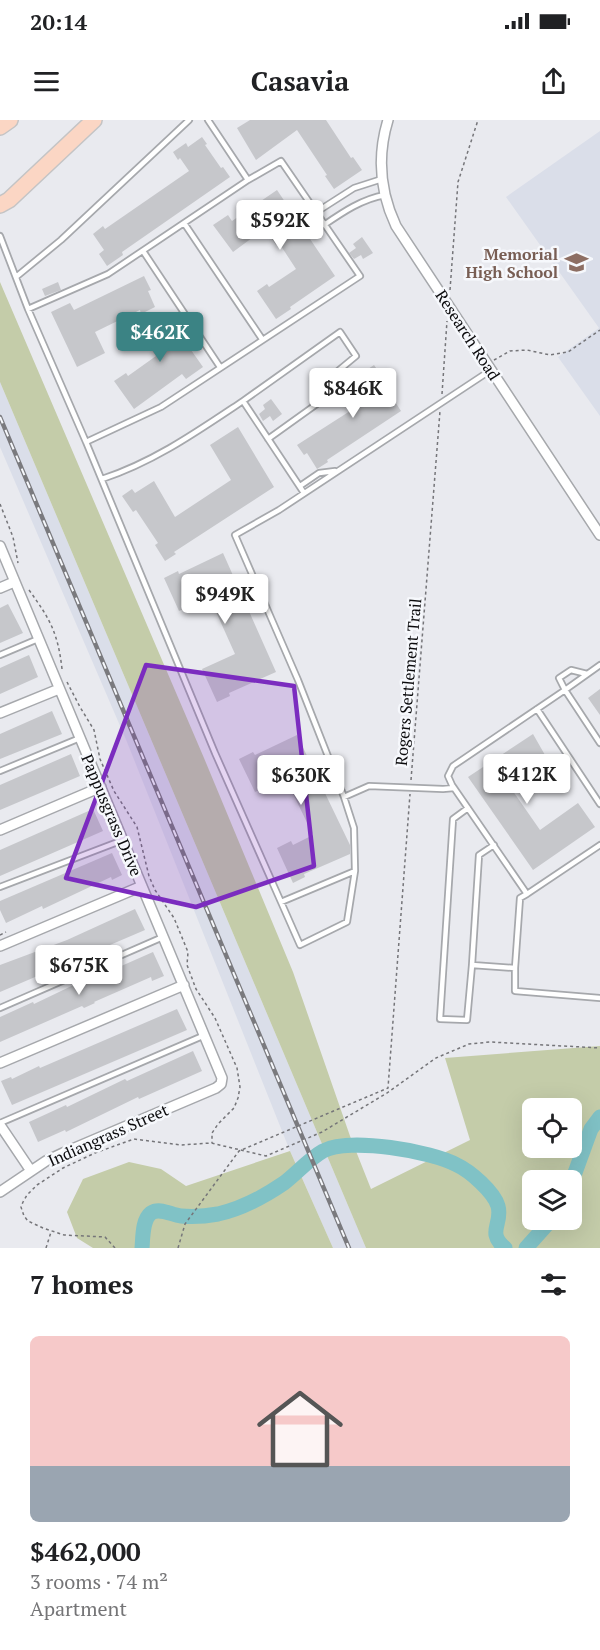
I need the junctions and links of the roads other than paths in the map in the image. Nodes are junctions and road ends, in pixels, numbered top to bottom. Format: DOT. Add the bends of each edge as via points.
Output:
graph roads {
  1 [pos="10,120"];
  2 [pos="94,120"];
  3 [pos="189,120"];
  4 [pos="208,120"];
  5 [pos="388,120"];
  6 [pos="0,127"];
  7 [pos="382,179"];
  8 [pos="248,180"];
  9 [pos="385,195"];
  10 [pos="0,205"];
  11 [pos="315,213"];
  12 [pos="184,223"];
  13 [pos="324,225"];
  14 [pos="0,236"];
  15 [pos="143,251"];
  16 [pos="16,277"];
  17 [pos="28,309"];
  18 [pos="262,339"];
  19 [pos="492,365"];
  20 [pos="220,366"];
  21 [pos="243,401"];
  22 [pos="268,439"];
  23 [pos="86,442"];
  24 [pos="338,471"];
  25 [pos="102,480"];
  26 [pos="300,486"];
  27 [pos="304,493"];
  28 [pos="600,535"];
  29 [pos="0,546"];
  30 [pos="14,582"];
  31 [pos="0,588"];
  32 [pos="38,639"];
  33 [pos="0,655"];
  34 [pos="600,665"];
  35 [pos="587,674"];
  36 [pos="59,689"];
  37 [pos="565,690"];
  38 [pos="537,709"];
  39 [pos="0,713"];
  40 [pos="80,738"];
  41 [pos="600,743"];
  42 [pos="0,771"];
  43 [pos="101,788"];
  44 [pos="454,788"];
  45 [pos="344,797"];
  46 [pos="600,804"];
  47 [pos="468,808"];
  48 [pos="0,830"];
  49 [pos="123,840"];
  50 [pos="494,845"];
  51 [pos="600,845"];
  52 [pos="355,871"];
  53 [pos="142,886"];
  54 [pos="0,887"];
  55 [pos="527,894"];
  56 [pos="281,902"];
  57 [pos="163,937"];
  58 [pos="0,946"];
  59 [pos="472,965"];
  60 [pos="515,968"];
  61 [pos="184,985"];
  62 [pos="600,998"];
  63 [pos="0,1008"];
  64 [pos="205,1035"];
  65 [pos="0,1062"];
  66 [pos="221,1084"];
  67 [pos="0,1124"];
  68 [pos="31,1171"];
  69 [pos="0,1192"];
  1 -- 6 [label="main road"];
  2 -- 10 [label="main road"];
  3 -- 16 [label="lane"];
  4 -- 8 [label="lane"];
  5 -- 7 [label="street, Research Road" via="381,156"];
  7 -- 9 [label="street, Research Road"];
  7 -- 11 [label="lane" via="354,188"];
  8 -- 11 [label="lane" via="281,161"];
  8 -- 12 [label="lane"];
  9 -- 13 [label="lane" via="360,203"];
  9 -- 19 [label="street, Research Road" via="396,226"];
  11 -- 13 [label="lane"];
  12 -- 15 [label="lane"];
  12 -- 18 [label="lane"];
  13 -- 18 [label="lane" via="360,276"];
  14 -- 16 [label="lane"];
  15 -- 17 [label="lane" via="108,274"];
  15 -- 20 [label="lane"];
  16 -- 17 [label="lane"];
  17 -- 23 [label="lane"];
  18 -- 20 [label="lane"];
  19 -- 24 [label="lane"];
  19 -- 28 [label="street, Research Road"];
  20 -- 23 [label="lane" via="161,407"];
  21 -- 22 [label="lane"];
  21 -- 22 [label="lane" via="340,332 356,356 333,375 321,400"];
  21 -- 25 [label="lane" via="162,454"];
  22 -- 26 [label="lane"];
  23 -- 25 [label="lane"];
  24 -- 26 [label="lane" via="319,473"];
  24 -- 27 [label="lane"];
  25 -- 56 [label="lane"];
  26 -- 27 [label="lane"];
  27 -- 45 [label="lane" via="235,535"];
  29 -- 30 [label="street, Pappusgrass Drive"];
  30 -- 31 [label="street"];
  30 -- 32 [label="street, Pappusgrass Drive"];
  32 -- 33 [label="lane"];
  32 -- 36 [label="street, Pappusgrass Drive"];
  34 -- 35 [label="lane"];
  35 -- 37 [label="lane"];
  35 -- 37 [label="lane" via="571,670 564,674 559,678"];
  36 -- 39 [label="street"];
  36 -- 40 [label="street, Pappusgrass Drive"];
  37 -- 38 [label="lane"];
  37 -- 41 [label="lane"];
  38 -- 44 [label="lane" via="453,766 448,776"];
  38 -- 46 [label="lane"];
  40 -- 42 [label="lane"];
  40 -- 43 [label="street, Pappusgrass Drive"];
  43 -- 48 [label="street"];
  43 -- 49 [label="street, Pappusgrass Drive"];
  44 -- 45 [label="lane" via="369,786"];
  44 -- 47 [label="lane"];
  45 -- 52 [label="lane" via="354,828"];
  47 -- 50 [label="lane"];
  47 -- 59 [label="lane" via="453,819 440,1019 467,1020"];
  49 -- 53 [label="street, Pappusgrass Drive"];
  49 -- 54 [label="lane"];
  50 -- 55 [label="lane"];
  50 -- 59 [label="lane" via="479,855"];
  51 -- 55 [label="lane"];
  52 -- 56 [label="lane"];
  52 -- 56 [label="lane" via="347,922 300,945"];
  53 -- 57 [label="street, Pappusgrass Drive"];
  53 -- 58 [label="street"];
  55 -- 60 [label="lane" via="520,898"];
  57 -- 61 [label="street, Pappusgrass Drive"];
  57 -- 63 [label="lane"];
  59 -- 60 [label="lane"];
  60 -- 62 [label="lane" via="515,992"];
  61 -- 64 [label="street, Pappusgrass Drive"];
  61 -- 65 [label="street"];
  64 -- 66 [label="street, Pappusgrass Drive" via="221,1074"];
  64 -- 67 [label="lane"];
  66 -- 68 [label="street, Indiangrass Street" via="63,1153"];
  67 -- 68 [label="street"];
  68 -- 69 [label="street, Indiangrass Street"];
}
